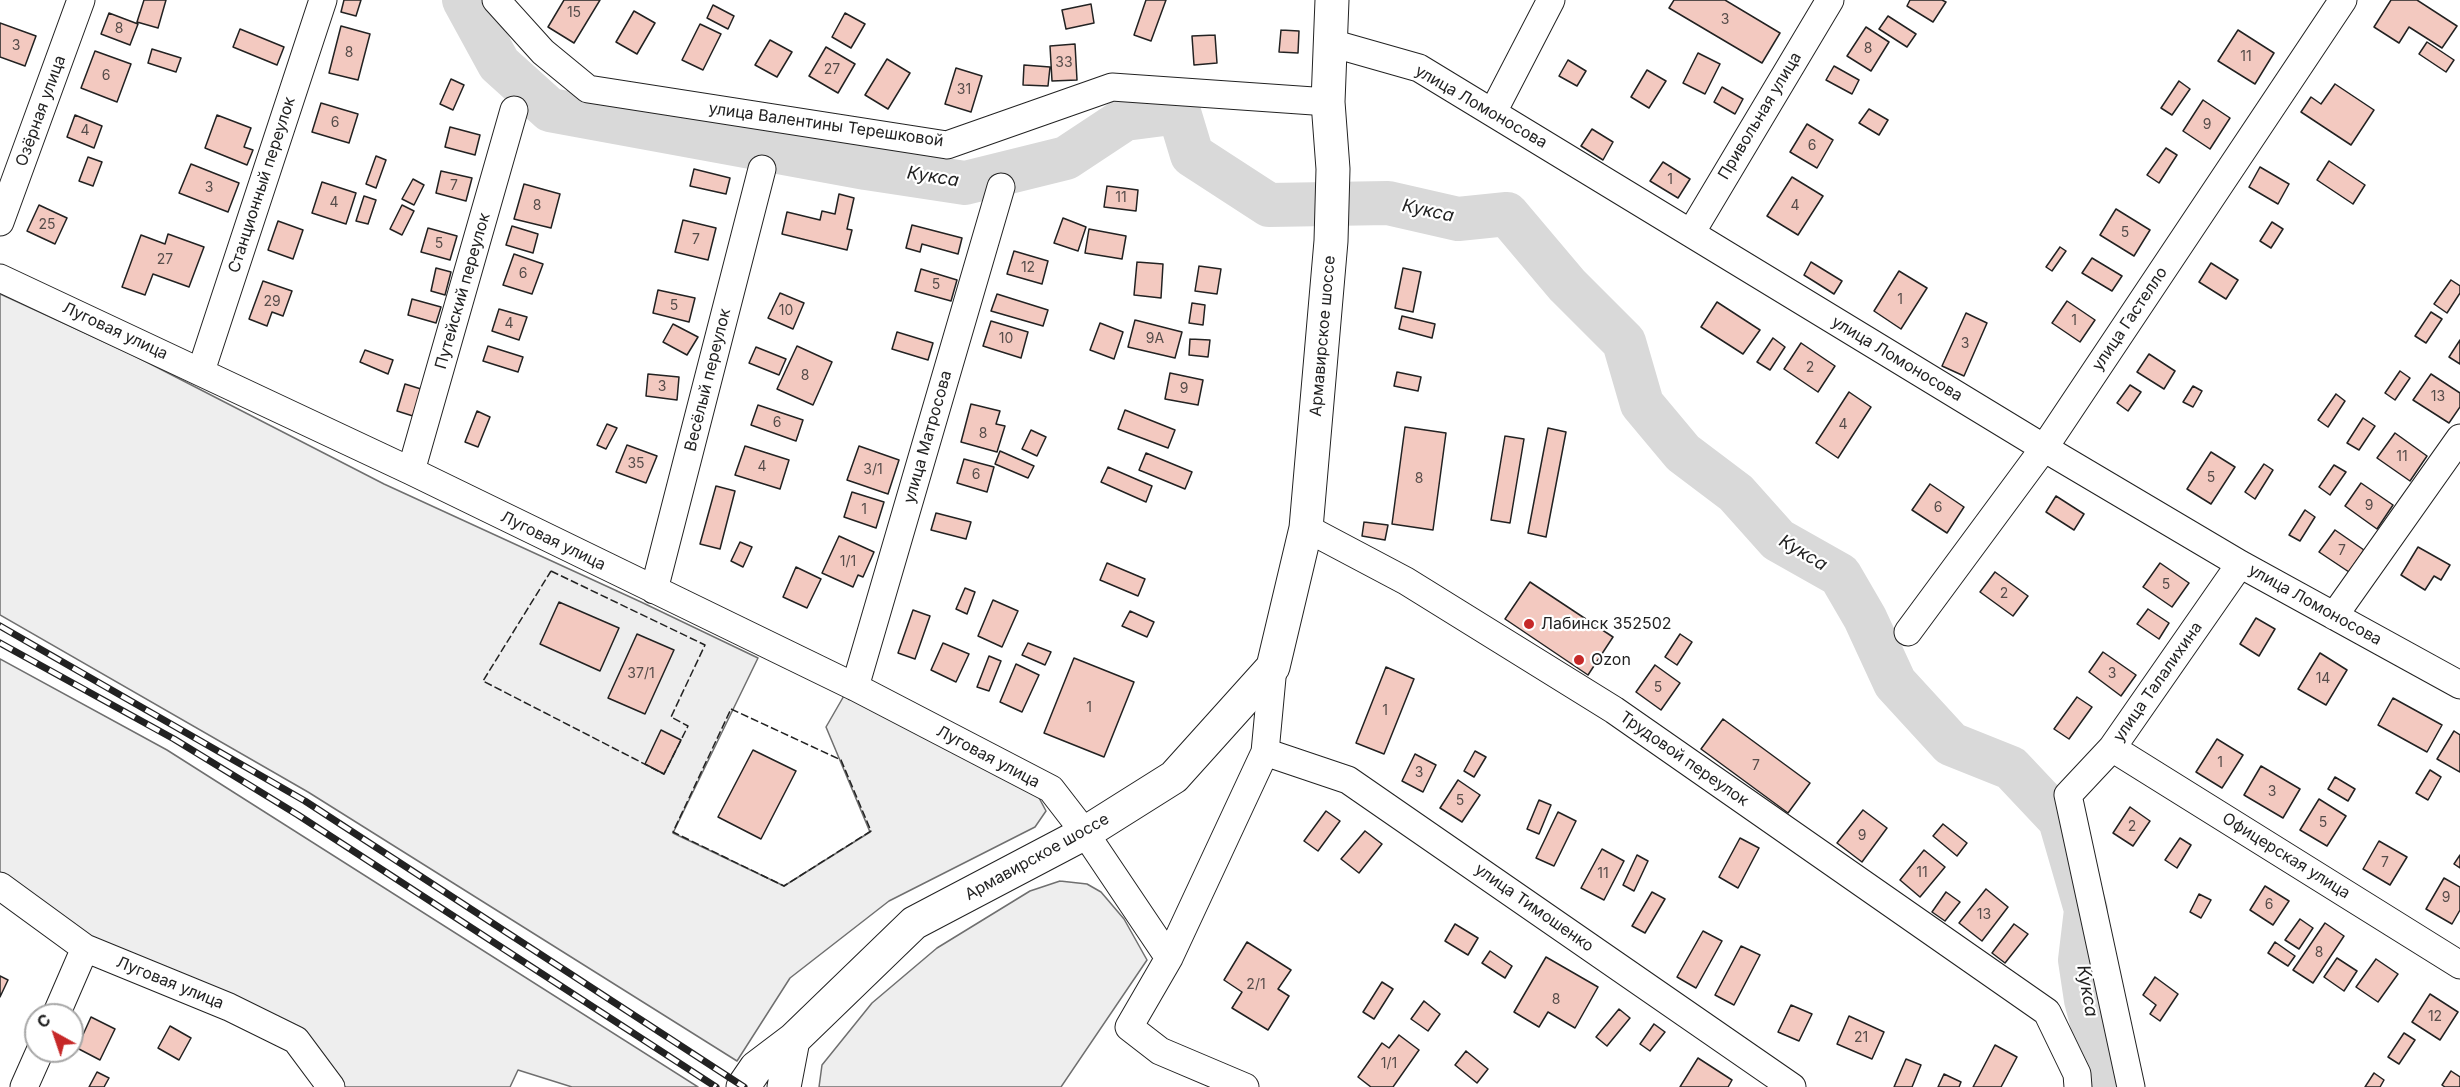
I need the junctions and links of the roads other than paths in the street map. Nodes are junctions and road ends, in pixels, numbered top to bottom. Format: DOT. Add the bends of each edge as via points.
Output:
graph roads {
  1 [pos="81,0"];
  2 [pos="323,0"];
  3 [pos="496,0"];
  4 [pos="1332,0"];
  5 [pos="1551,0"];
  6 [pos="1830,0"];
  7 [pos="2343,0"];
  8 [pos="1331,43"];
  9 [pos="1328,102"];
  10 [pos="514,110"];
  11 [pos="1493,112"];
  12 [pos="762,169"];
  13 [pos="1001,188"];
  14 [pos="0,222"];
  15 [pos="1691,233"];
  16 [pos="0,278"];
  17 [pos="201,371"];
  18 [pos="2460,438"];
  19 [pos="2044,448"];
  20 [pos="411,471"];
  21 [pos="1306,528"];
  22 [pos="2240,564"];
  23 [pos="654,590"];
  24 [pos="2334,616"];
  25 [pos="1908,632"];
  26 [pos="1273,667"];
  27 [pos="2460,685"];
  28 [pos="855,687"];
  29 [pos="2112,748"];
  30 [pos="1265,752"];
  31 [pos="1085,833"];
  32 [pos="0,886"];
  33 [pos="85,948"];
  34 [pos="1169,958"];
  35 [pos="2460,964"];
  36 [pos="61,1003"];
  37 [pos="793,1040"];
  38 [pos="35,1063"];
  39 [pos="24,1087"];
  40 [pos="331,1087"];
  41 [pos="743,1087"];
  42 [pos="784,1087"];
  43 [pos="1245,1087"];
  44 [pos="1792,1087"];
  45 [pos="2078,1087"];
  46 [pos="2131,1087"];
  1 -- 14 [label="street, Озёрная улица"];
  2 -- 17 [label="street, Станционный переулок"];
  3 -- 9 [label="street, улица Валентины Терешковой" via="543,52 588,89 947,145 1112,87"];
  4 -- 8 [label="main road, Армавирское шоссе"];
  5 -- 11 [label="street"];
  6 -- 15 [label="street, Привольная улица"];
  7 -- 19 [label="street, улица Гастелло"];
  8 -- 9 [label="main road, Армавирское шоссе"];
  8 -- 11 [label="street, улица Ломоносова" via="1419,68"];
  9 -- 21 [label="main road, Армавирское шоссе" via="1333,169 1331,241"];
  10 -- 20 [label="street, Путейский переулок"];
  11 -- 15 [label="street, улица Ломоносова"];
  12 -- 23 [label="street, Весёлый переулок"];
  13 -- 28 [label="street, улица Матросова"];
  15 -- 19 [label="street, улица Ломоносова"];
  16 -- 17 [label="street, Луговая улица"];
  17 -- 20 [label="street, Луговая улица"];
  18 -- 24 [label="street"];
  19 -- 22 [label="street, улица Ломоносова"];
  19 -- 25 [label="street, улица Гастелло"];
  20 -- 23 [label="street, Луговая улица"];
  21 -- 26 [label="main road, Армавирское шоссе"];
  21 -- 45 [label="street, Трудовой переулок" via="1406,581 1614,710 2047,1012 2077,1074"];
  22 -- 24 [label="street, улица Ломоносова"];
  22 -- 29 [label="street, улица Талалихина"];
  23 -- 28 [label="street, Луговая улица"];
  24 -- 27 [label="street, улица Ломоносова"];
  26 -- 30 [label="street, Армавирское шоссе"];
  26 -- 31 [label="main road, Армавирское шоссе" via="1174,777"];
  28 -- 31 [label="street, Луговая улица" via="1051,789"];
  29 -- 35 [label="street, Офицерская улица"];
  29 -- 46 [label="street, улица Талалихина" via="2068,795"];
  30 -- 34 [label="street, Армавирское шоссе"];
  30 -- 44 [label="street, улица Тимошенко" via="1348,780"];
  31 -- 34 [label="street, Луговая улица"];
  31 -- 37 [label="main road, Армавирское шоссе" via="914,923"];
  32 -- 33 [label="street, Луговая улица"];
  33 -- 36 [label="street"];
  33 -- 40 [label="street, Луговая улица" via="229,1007 297,1040"];
  34 -- 43 [label="street, Армавирское шоссе" via="1129,1027 1160,1051"];
  37 -- 41 [label="main road, Армавирское шоссе" via="756,1068"];
  37 -- 42 [label="main road"];
  38 -- 39 [label="street"];
}
